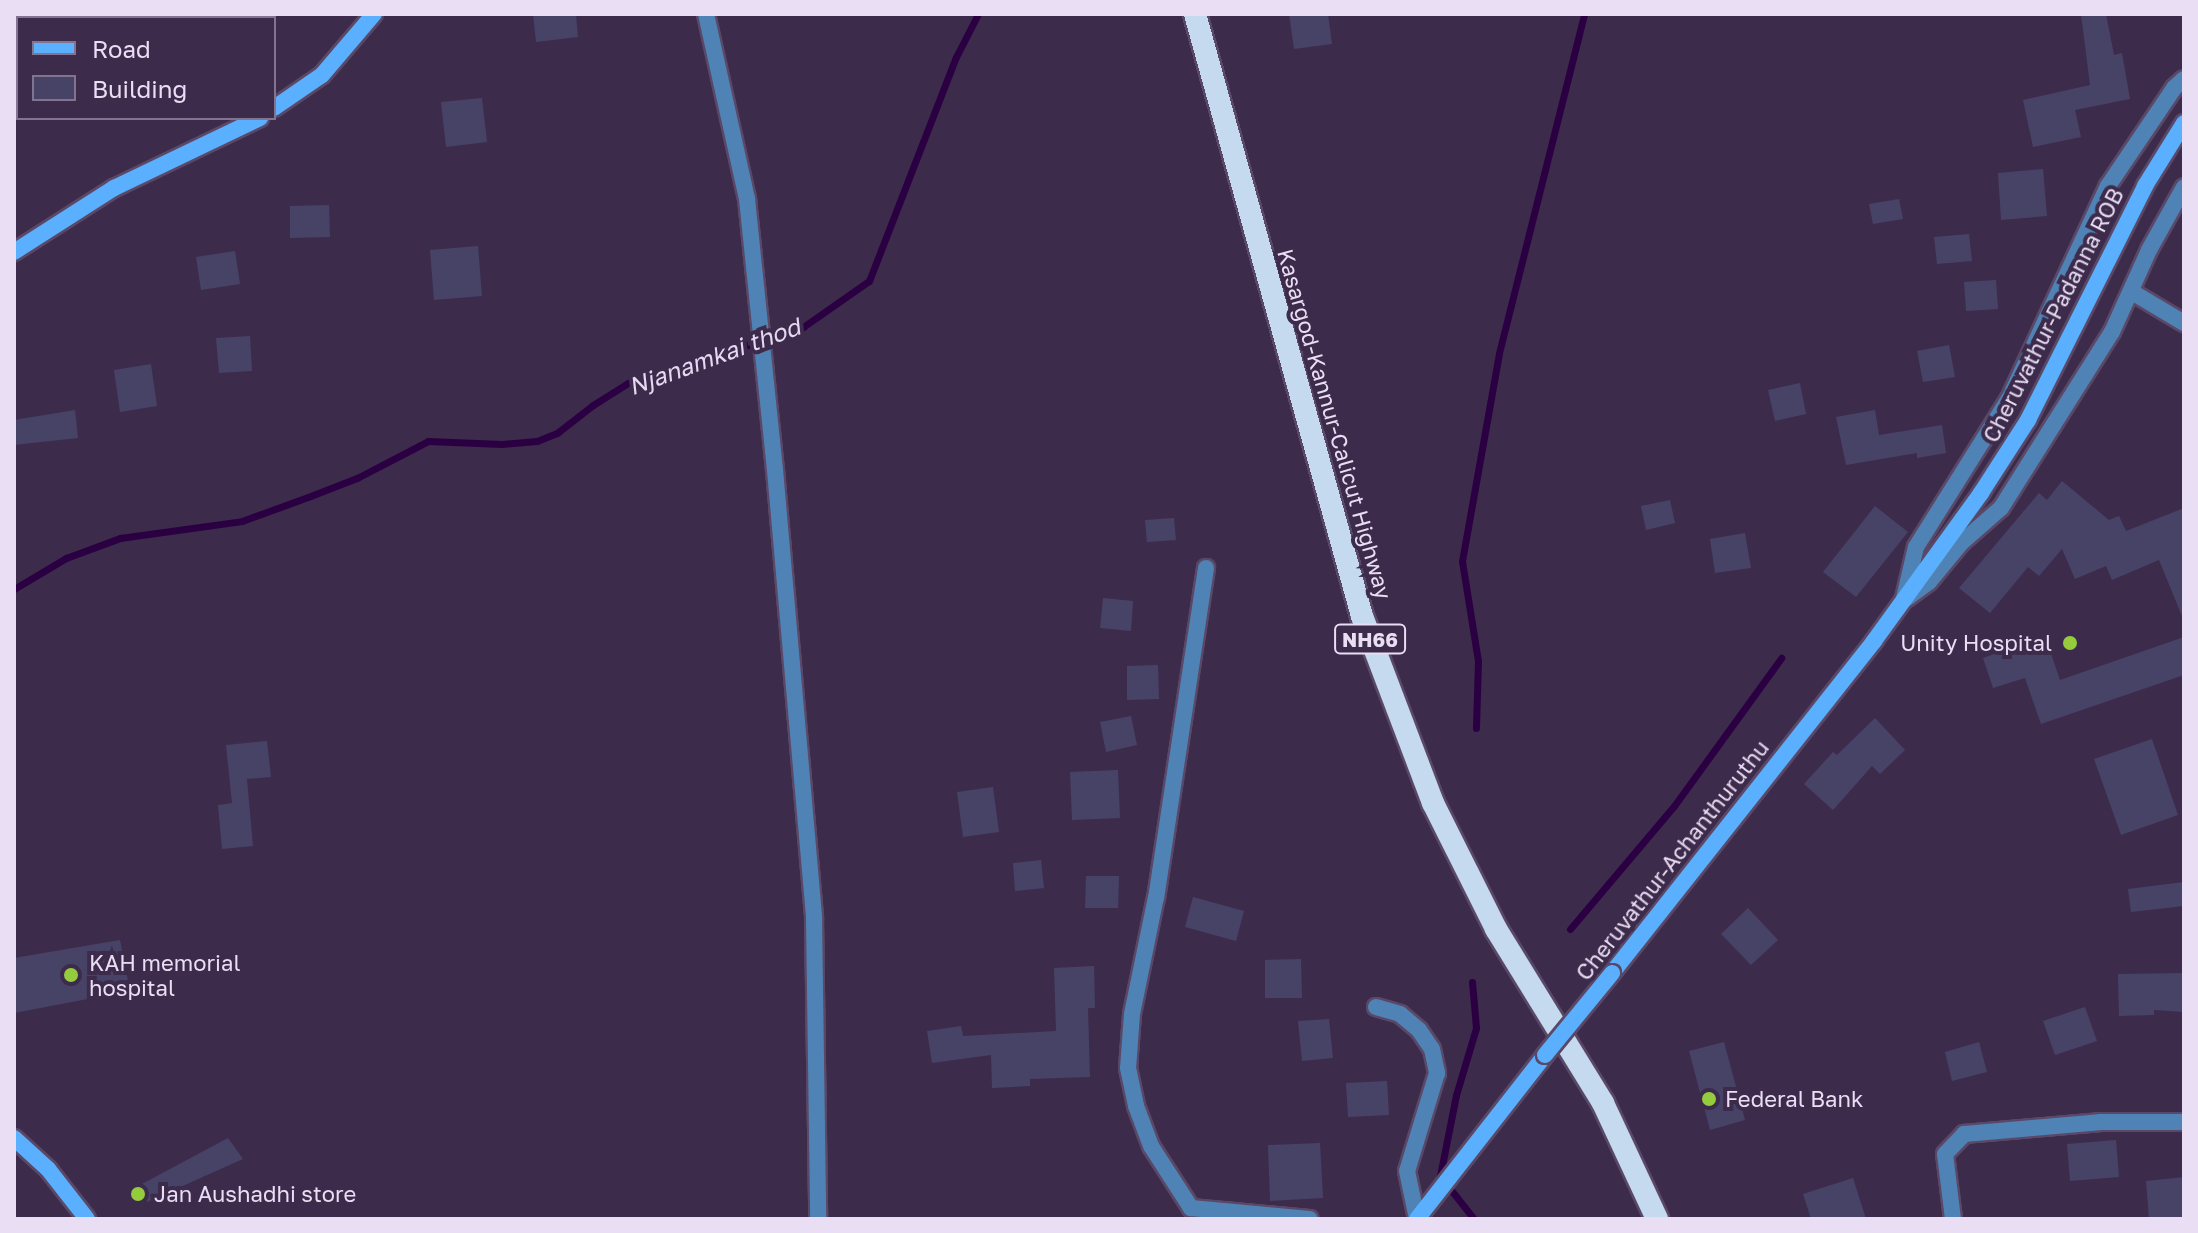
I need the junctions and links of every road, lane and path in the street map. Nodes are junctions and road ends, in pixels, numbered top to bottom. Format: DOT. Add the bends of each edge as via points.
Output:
graph roads {
  1 [pos="374,14"];
  2 [pos="706,14"];
  3 [pos="1195,14"];
  4 [pos="2184,79"];
  5 [pos="276,107"];
  6 [pos="256,120"];
  7 [pos="2184,123"];
  8 [pos="2184,187"];
  9 [pos="14,252"];
  10 [pos="2132,292"];
  11 [pos="2184,323"];
  12 [pos="1956,525"];
  13 [pos="1206,568"];
  14 [pos="1903,601"];
  15 [pos="1376,1007"];
  16 [pos="2184,1122"];
  17 [pos="14,1138"];
  18 [pos="1419,1217"];
  19 [pos="87,1219"];
  20 [pos="818,1219"];
  21 [pos="1309,1219"];
  22 [pos="1657,1219"];
  23 [pos="1953,1219"];
  1 -- 5 [label="main road" via="322,75"];
  2 -- 20 [label="street" via="747,199 775,470 814,917"];
  3 -- 22 [label="highway, Kasargod-Kannur-Calicut Highway / NH66" via="1362,616 1433,803 1496,929 1603,1103"];
  4 -- 14 [label="street" via="2108,186 2009,399 1916,547"];
  6 -- 9 [label="main road" via="114,188"];
  7 -- 12 [label="main road, Cheruvathur-Padanna ROB" via="2145,186 2028,420"];
  8 -- 10 [label="street"];
  10 -- 11 [label="street"];
  10 -- 14 [label="street" via="2073,398 2001,508 1961,543 1929,582"];
  12 -- 14 [label="main road, Cheruvathur-Achanthuruthu"];
  13 -- 21 [label="street" via="1156,897 1132,1014 1128,1068 1151,1146 1191,1208"];
  14 -- 18 [label="main road, Cheruvathur-Achanthuruthu, bridge"];
  15 -- 18 [label="street" via="1400,1014 1419,1030 1435,1061 1437,1073 1407,1171"];
  16 -- 23 [label="street" via="2101,1122 1964,1134 1945,1154"];
  17 -- 19 [label="main road" via="48,1169"];
}
